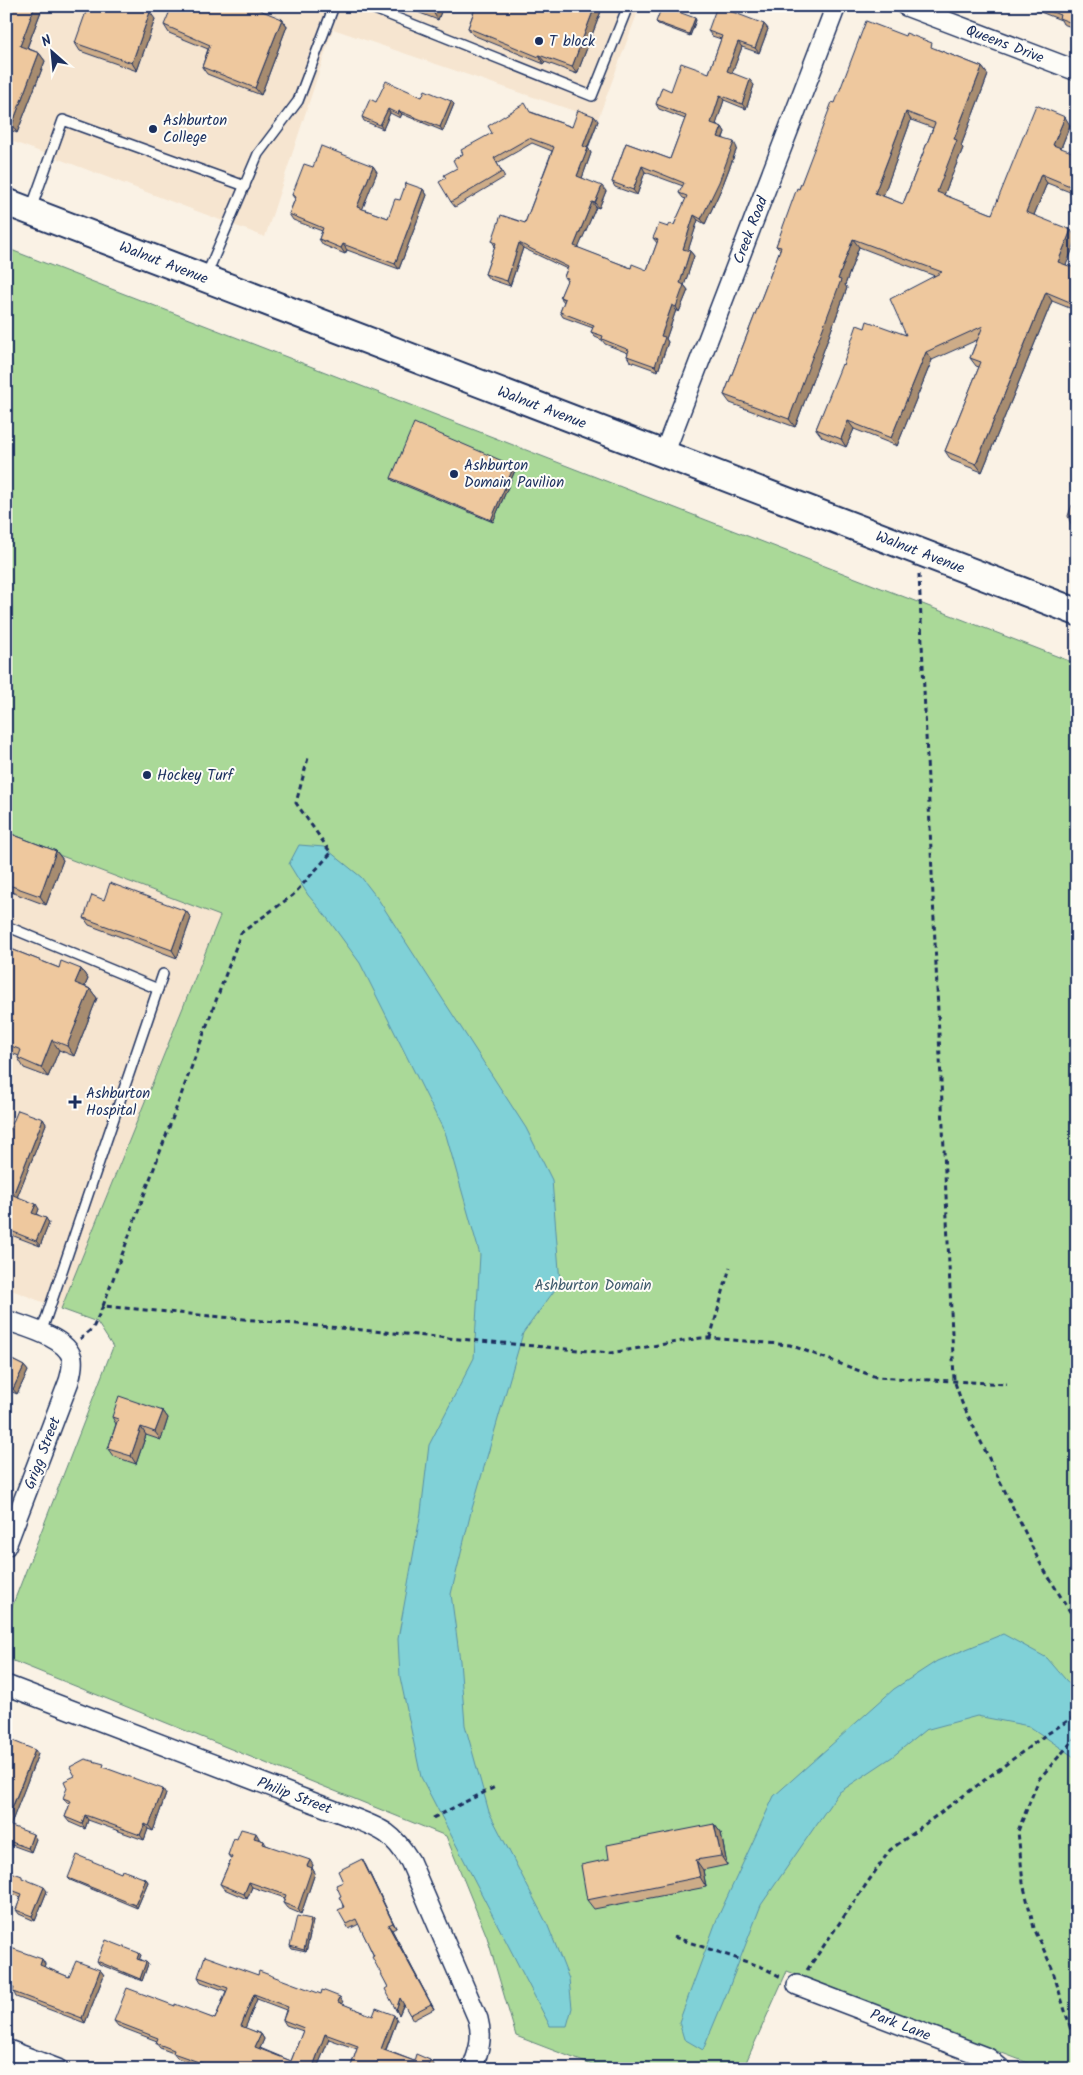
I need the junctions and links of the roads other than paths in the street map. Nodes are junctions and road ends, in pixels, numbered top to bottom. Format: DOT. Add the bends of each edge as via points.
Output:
graph roads {
  1 [pos="334,6"];
  2 [pos="367,6"];
  3 [pos="628,6"];
  4 [pos="836,6"];
  5 [pos="906,6"];
  6 [pos="1077,71"];
  7 [pos="245,186"];
  8 [pos="6,202"];
  9 [pos="30,212"];
  10 [pos="205,278"];
  11 [pos="664,454"];
  12 [pos="1077,612"];
  13 [pos="6,926"];
  14 [pos="163,974"];
  15 [pos="158,989"];
  16 [pos="6,1320"];
  17 [pos="41,1334"];
  18 [pos="6,1546"];
  19 [pos="6,1685"];
  20 [pos="797,1986"];
  21 [pos="6,2049"];
  22 [pos="58,2069"];
  23 [pos="472,2069"];
  24 [pos="1001,2069"];
  1 -- 7 [label="lane" via="298,101 258,154"];
  2 -- 3 [label="lane" via="592,96"];
  4 -- 11 [label="street, Creek Road"];
  5 -- 6 [label="street, Queens Drive"];
  7 -- 9 [label="lane" via="64,120"];
  7 -- 10 [label="lane"];
  8 -- 9 [label="main road, Walnut Avenue"];
  9 -- 10 [label="main road, Walnut Avenue"];
  10 -- 11 [label="main road, Walnut Avenue"];
  11 -- 12 [label="main road, Walnut Avenue"];
  13 -- 15 [label="lane"];
  14 -- 15 [label="lane"];
  15 -- 17 [label="lane"];
  16 -- 17 [label="street"];
  17 -- 18 [label="street, Grigg Street" via="64,1345 72,1360 70,1381"];
  19 -- 23 [label="street, Philip Street" via="384,1831 398,1842 410,1861 478,2019 482,2032"];
  20 -- 24 [label="street, Park Lane" via="988,2058"];
  21 -- 22 [label="street"];
}
